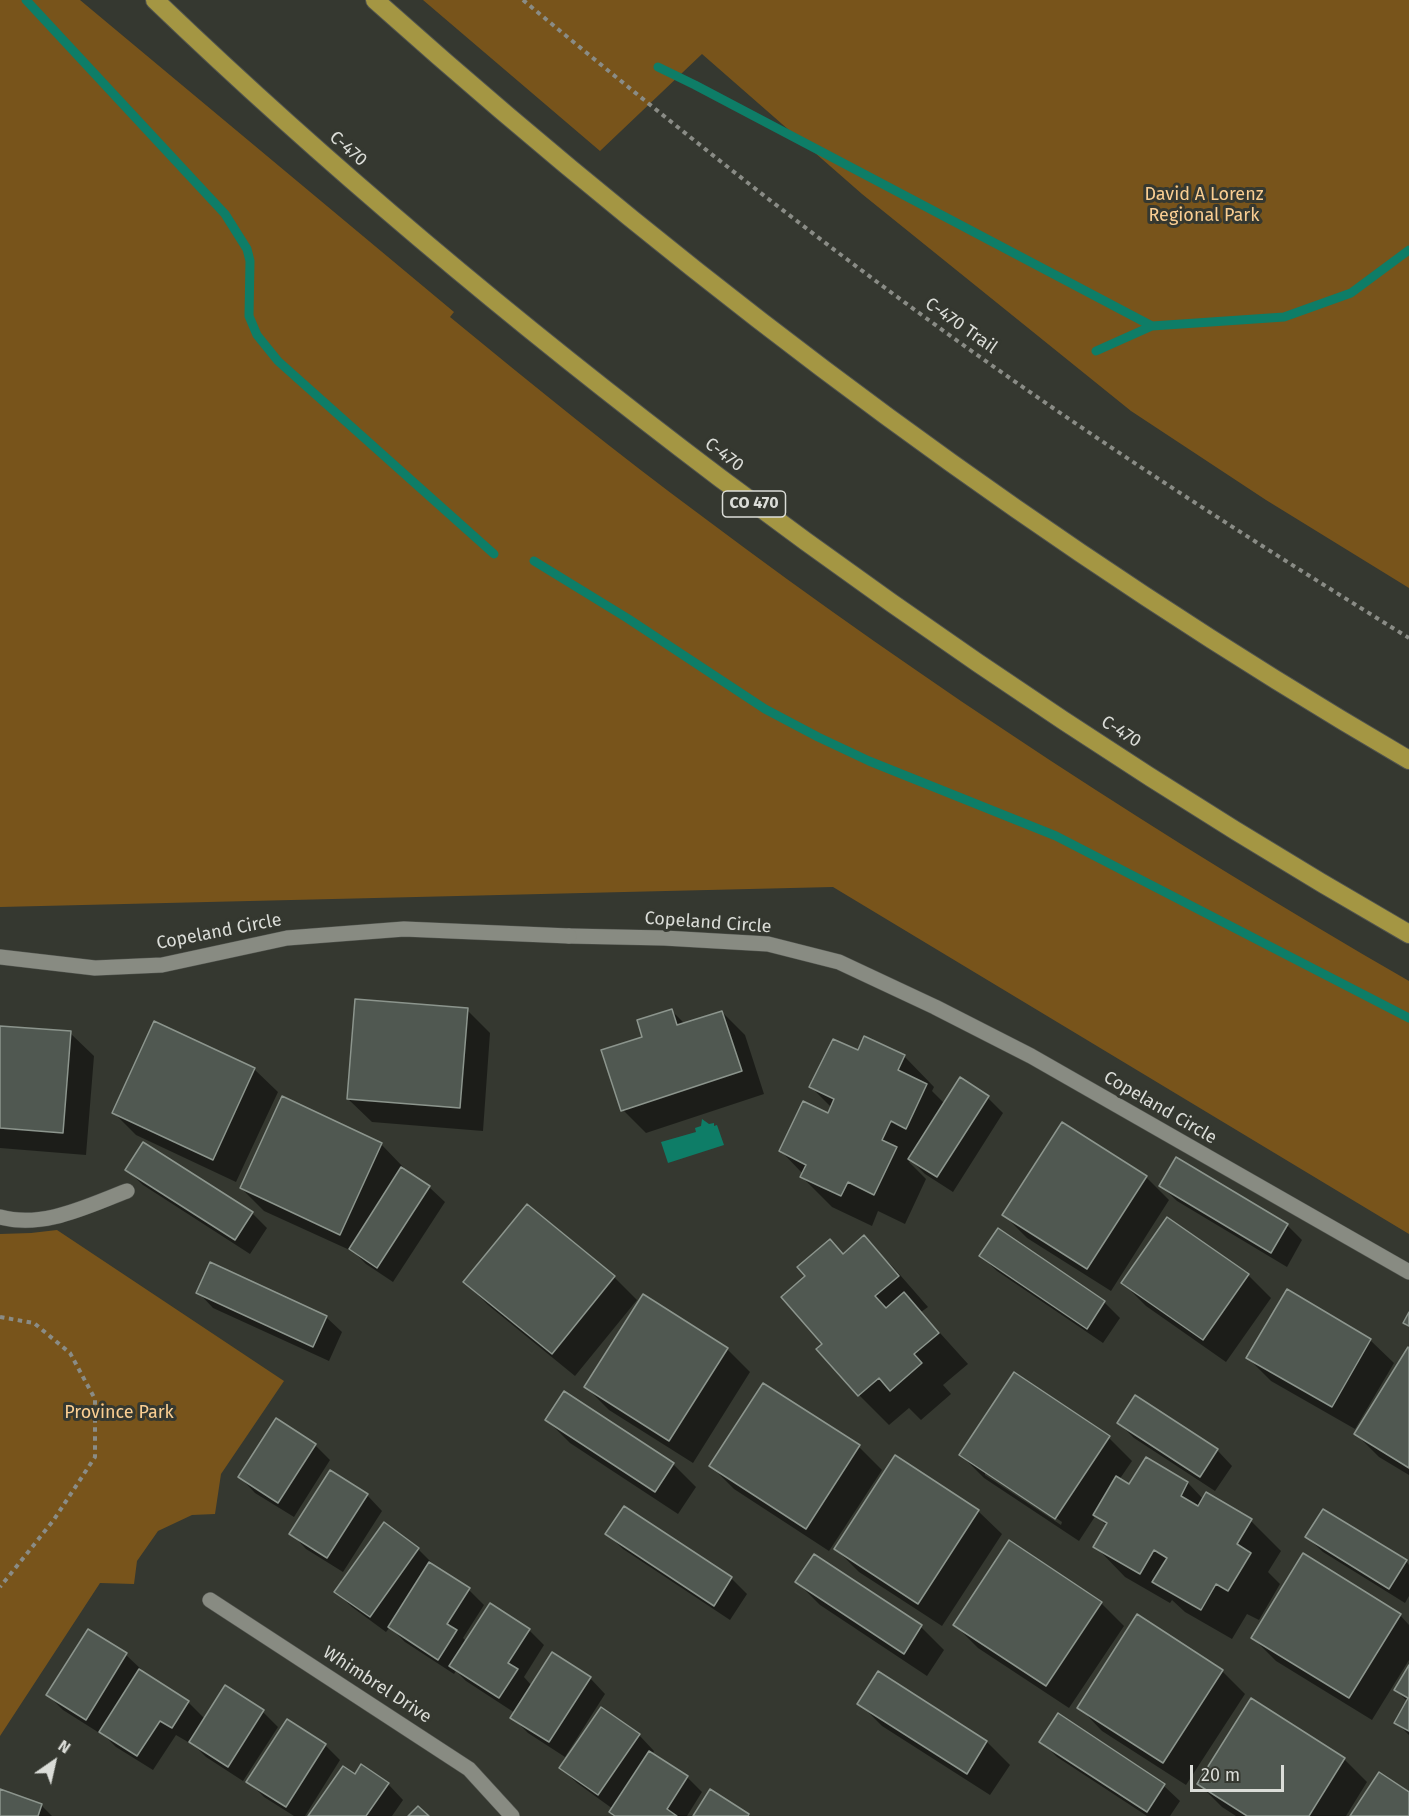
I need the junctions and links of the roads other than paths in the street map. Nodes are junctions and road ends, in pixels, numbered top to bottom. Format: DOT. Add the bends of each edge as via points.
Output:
graph roads {
  1 [pos="155,0"];
  2 [pos="375,0"];
  3 [pos="1409,760"];
  4 [pos="1409,934"];
  5 [pos="0,957"];
  6 [pos="127,1191"];
  7 [pos="0,1217"];
  8 [pos="1409,1272"];
  9 [pos="210,1600"];
  10 [pos="512,1816"];
  1 -- 4 [label="highway, C-470 / CO 470" via="293,128 464,275 754,504 1039,705 1211,815"];
  2 -- 3 [label="highway" via="658,241 899,425 1184,620"];
  5 -- 8 [label="street, Copeland Circle" via="95,968 162,965 287,938 404,929 768,944 839,962 1031,1056"];
  6 -- 7 [label="street" via="51,1218"];
  9 -- 10 [label="street, Whimbrel Drive" via="469,1769"];
}
